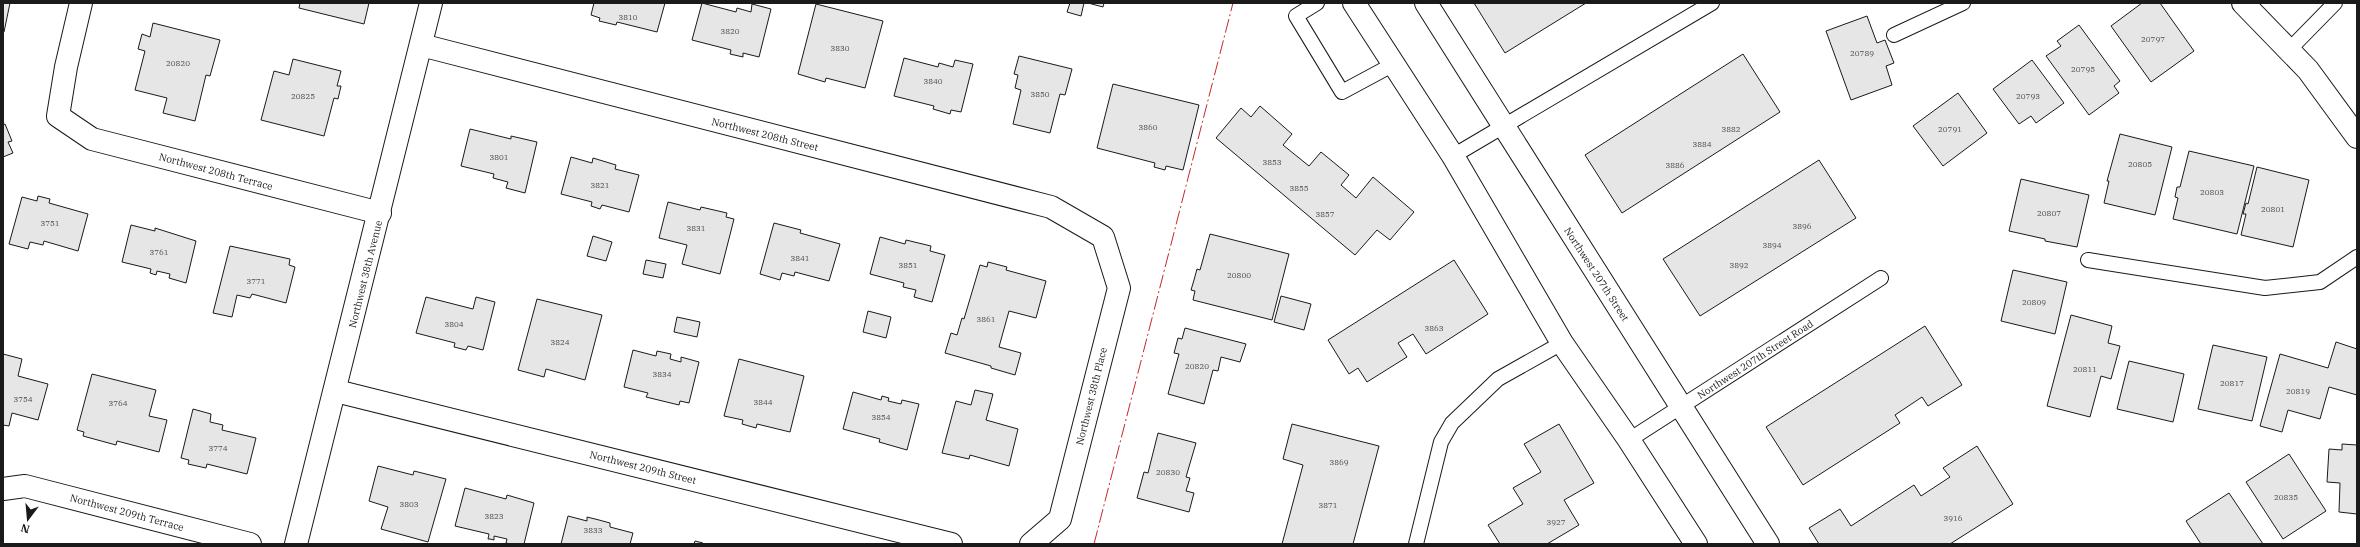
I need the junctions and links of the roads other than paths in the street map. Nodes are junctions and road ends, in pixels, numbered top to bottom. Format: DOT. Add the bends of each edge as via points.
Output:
graph roads {
  1 [pos="81,3"];
  2 [pos="431,3"];
  3 [pos="1317,3"];
  4 [pos="1354,3"];
  5 [pos="1426,3"];
  6 [pos="1712,3"];
  7 [pos="1963,3"];
  8 [pos="2243,3"];
  9 [pos="2335,3"];
  10 [pos="1894,35"];
  11 [pos="421,45"];
  12 [pos="2289,50"];
  13 [pos="1394,64"];
  14 [pos="1503,127"];
  15 [pos="2357,137"];
  16 [pos="1453,156"];
  17 [pos="380,213"];
  18 [pos="1103,237"];
  19 [pos="2357,257"];
  20 [pos="2088,260"];
  21 [pos="1881,278"];
  22 [pos="1562,343"];
  23 [pos="336,391"];
  24 [pos="1681,406"];
  25 [pos="1629,440"];
  26 [pos="3,489"];
  27 [pos="250,544"];
  28 [pos="296,544"];
  29 [pos="951,544"];
  30 [pos="1031,544"];
  31 [pos="1416,544"];
  32 [pos="1696,544"];
  33 [pos="1768,544"];
  1 -- 17 [label="street, Northwest 208th Terrace" via="58,116 92,139"];
  2 -- 11 [label="street, Northwest 38th Avenue"];
  3 -- 13 [label="lane" via="1296,16 1342,92"];
  4 -- 13 [label="street"];
  5 -- 14 [label="street, Northwest 207th Street"];
  6 -- 14 [label="lane"];
  7 -- 10 [label="lane"];
  8 -- 12 [label="street"];
  9 -- 12 [label="lane"];
  11 -- 17 [label="street, Northwest 38th Avenue"];
  11 -- 18 [label="street, Northwest 208th Street" via="1051,207"];
  12 -- 15 [label="street" via="2308,70"];
  13 -- 16 [label="street"];
  14 -- 16 [label="lane"];
  14 -- 24 [label="street, Northwest 207th Street"];
  16 -- 22 [label="street"];
  17 -- 23 [label="street, Northwest 38th Avenue"];
  18 -- 30 [label="street, Northwest 38th Place" via="1119,288 1060,519"];
  19 -- 20 [label="lane" via="2320,282 2265,288"];
  21 -- 24 [label="lane, Northwest 207th Street Road"];
  22 -- 25 [label="street"];
  22 -- 31 [label="lane" via="1498,379 1452,423 1441,442"];
  23 -- 28 [label="street, Northwest 38th Avenue"];
  23 -- 29 [label="street, Northwest 209th Street"];
  24 -- 25 [label="lane, Northwest 207th Street Road"];
  24 -- 33 [label="street, Northwest 207th Street"];
  25 -- 32 [label="street"];
  26 -- 27 [label="street, Northwest 209th Terrace" via="25,486"];
}
